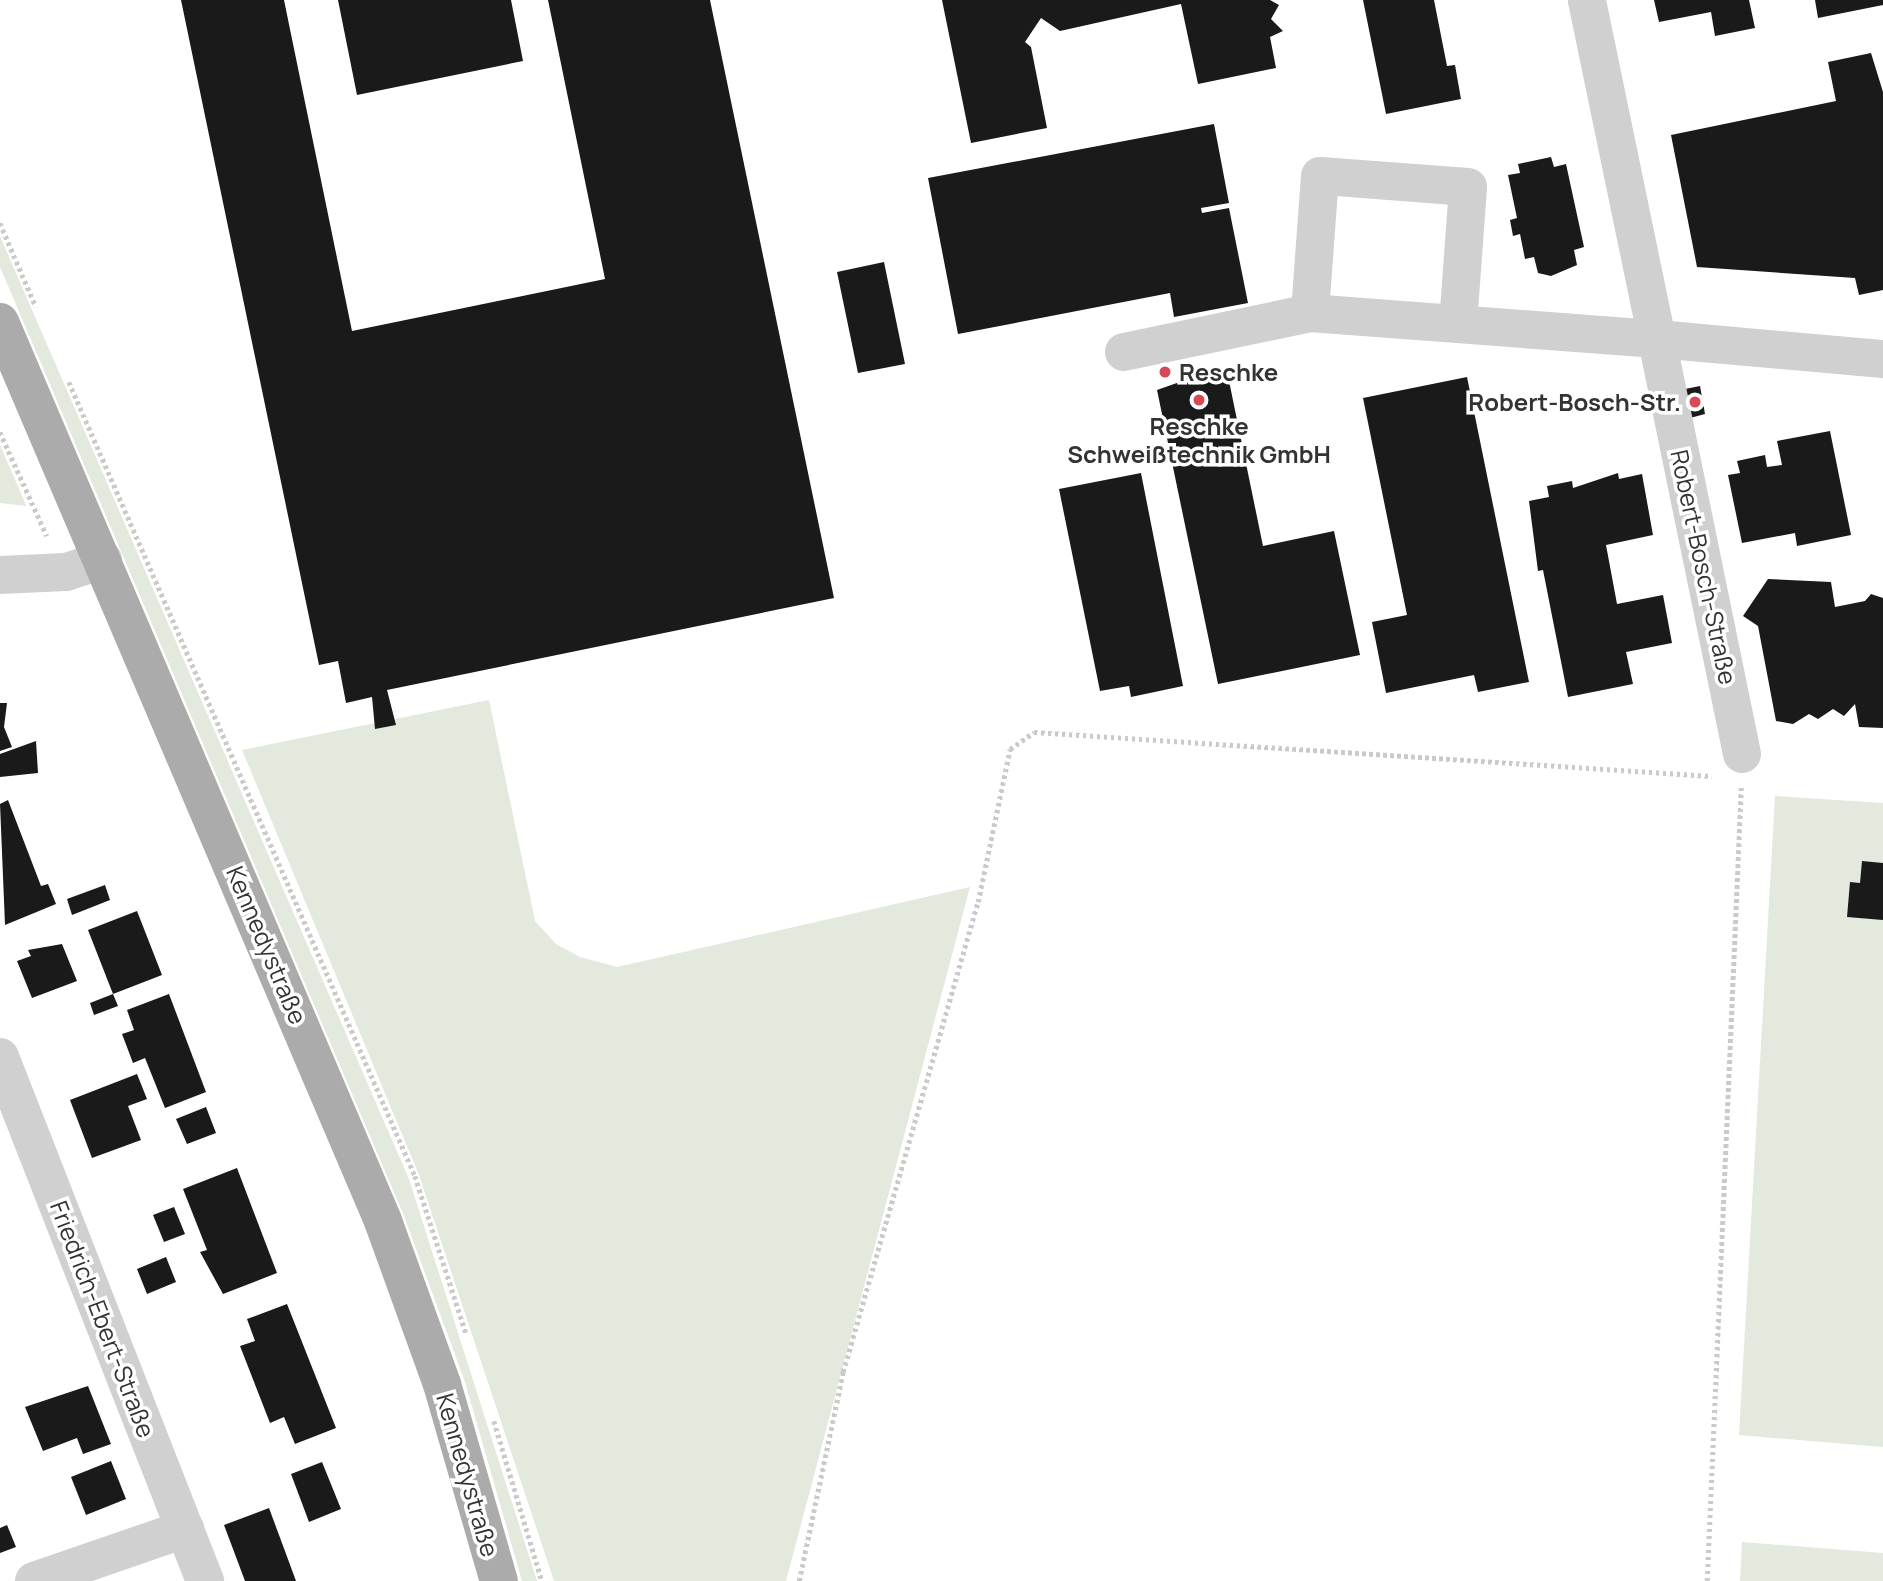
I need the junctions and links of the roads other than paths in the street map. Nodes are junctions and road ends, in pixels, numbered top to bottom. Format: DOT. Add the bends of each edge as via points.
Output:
graph roads {
  1 [pos="1587,0"];
  2 [pos="1310,313"];
  3 [pos="0,322"];
  4 [pos="1458,324"];
  5 [pos="1657,339"];
  6 [pos="1124,352"];
  7 [pos="1883,359"];
  8 [pos="103,560"];
  9 [pos="0,575"];
  10 [pos="1742,766"];
  11 [pos="0,1057"];
  12 [pos="185,1529"];
  13 [pos="34,1581"];
  14 [pos="205,1581"];
  15 [pos="499,1581"];
  1 -- 5 [label="street, Robert-Bosch-Straße"];
  2 -- 4 [label="street"];
  2 -- 4 [label="street" via="1320,176 1468,187"];
  2 -- 6 [label="street"];
  3 -- 8 [label="main road, Kennedystraße"];
  4 -- 5 [label="street"];
  5 -- 7 [label="street"];
  5 -- 10 [label="street, Robert-Bosch-Straße"];
  8 -- 9 [label="street" via="66,572"];
  8 -- 15 [label="main road, Kennedystraße" via="383,1221 442,1384"];
  11 -- 12 [label="street, Friedrich-Ebert-Straße"];
  12 -- 13 [label="street"];
  12 -- 14 [label="street, Friedrich-Ebert-Straße"];
}
